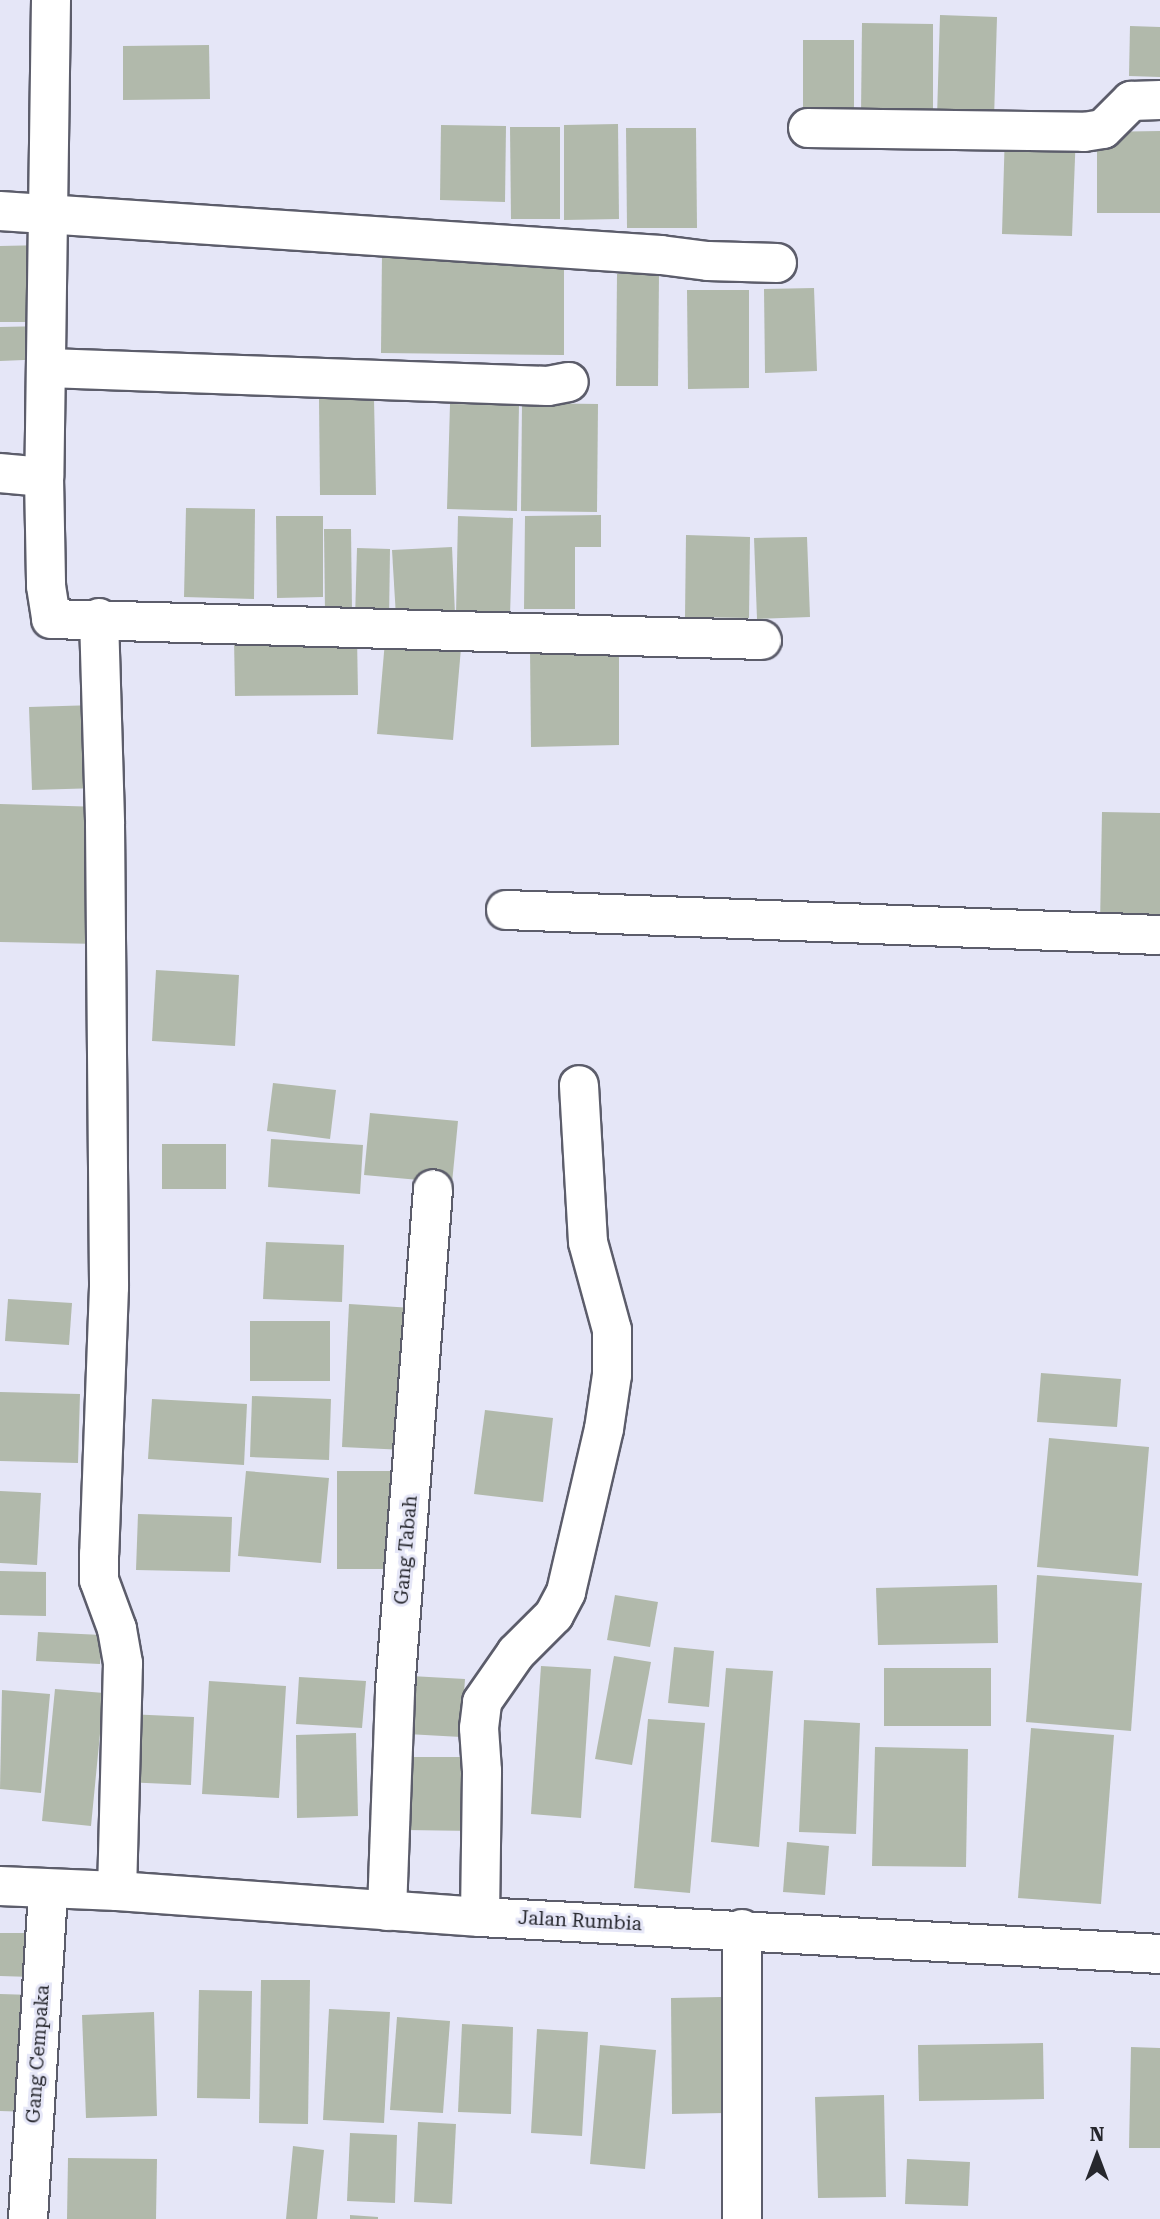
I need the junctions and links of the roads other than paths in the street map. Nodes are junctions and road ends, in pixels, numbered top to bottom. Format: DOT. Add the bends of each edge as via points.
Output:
graph roads {
  1 [pos="51,0"];
  2 [pos="1160,100"];
  3 [pos="808,128"];
  4 [pos="0,211"];
  5 [pos="46,212"];
  6 [pos="778,263"];
  7 [pos="48,368"];
  8 [pos="569,382"];
  9 [pos="0,473"];
  10 [pos="44,477"];
  11 [pos="99,618"];
  12 [pos="762,640"];
  13 [pos="506,910"];
  14 [pos="1160,935"];
  15 [pos="579,1084"];
  16 [pos="433,1189"];
  17 [pos="0,1886"];
  18 [pos="48,1889"];
  19 [pos="117,1891"];
  20 [pos="387,1911"];
  21 [pos="480,1917"];
  22 [pos="742,1929"];
  23 [pos="1160,1954"];
  24 [pos="28,2219"];
  25 [pos="742,2219"];
  1 -- 5 [label="main road"];
  2 -- 3 [label="main road" via="1131,101 1103,130 1084,132"];
  4 -- 5 [label="main road"];
  5 -- 6 [label="main road"];
  5 -- 7 [label="main road"];
  7 -- 8 [label="main road" via="548,386"];
  7 -- 10 [label="main road"];
  9 -- 10 [label="main road"];
  10 -- 11 [label="main road" via="51,619"];
  11 -- 12 [label="main road"];
  11 -- 19 [label="main road" via="109,1287 99,1580 120,1639 123,1663"];
  13 -- 14 [label="main road"];
  15 -- 21 [label="main road" via="588,1242 612,1330 612,1376 566,1592 554,1615 516,1653 482,1702"];
  16 -- 20 [label="main road, Gang Tabah" via="395,1690"];
  17 -- 18 [label="main road, Jalan Rumbia"];
  18 -- 19 [label="main road, Jalan Rumbia"];
  18 -- 24 [label="main road, Gang Cempaka"];
  19 -- 20 [label="main road, Jalan Rumbia"];
  20 -- 21 [label="main road, Jalan Rumbia"];
  21 -- 22 [label="main road, Jalan Rumbia"];
  22 -- 23 [label="main road, Jalan Rumbia"];
  22 -- 25 [label="main road"];
}
